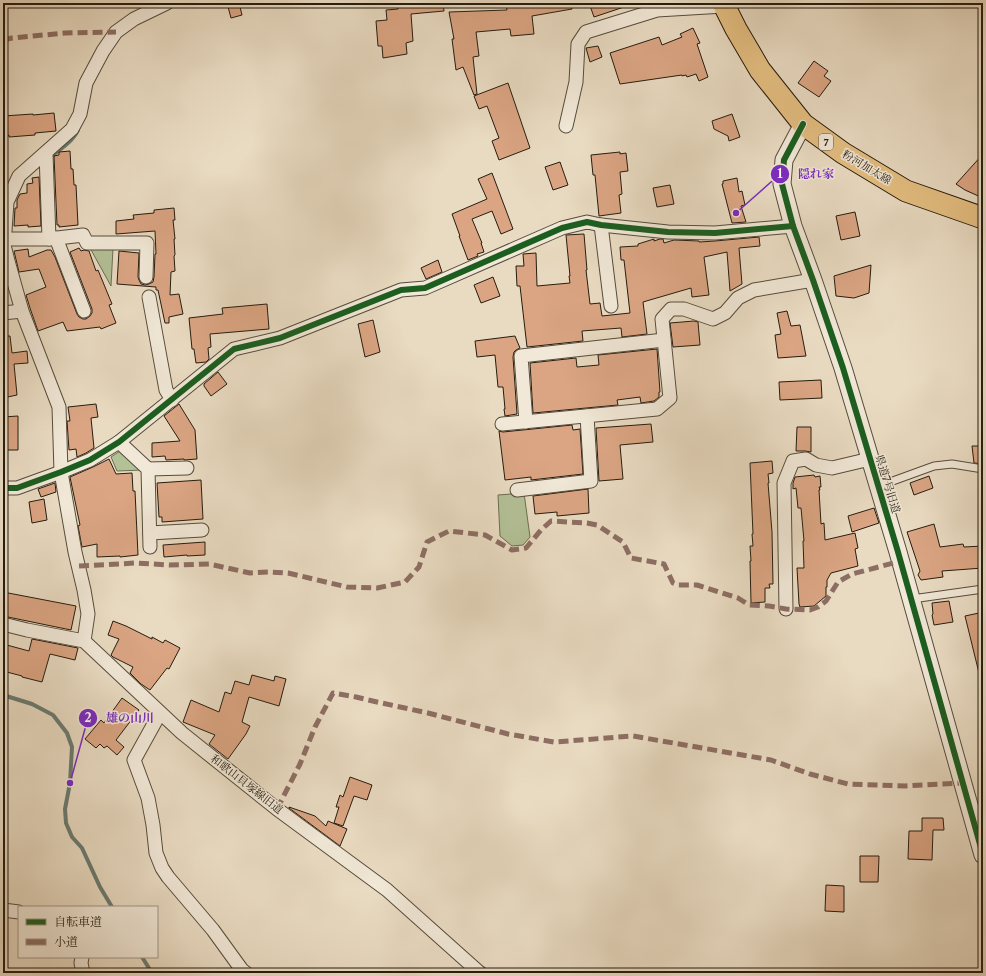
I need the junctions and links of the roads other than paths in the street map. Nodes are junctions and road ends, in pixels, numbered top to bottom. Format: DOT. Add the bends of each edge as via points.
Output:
graph roads {
  1 [pos="167,3"];
  2 [pos="723,4"];
  3 [pos="803,124"];
  4 [pos="566,126"];
  5 [pos="46,152"];
  6 [pos="983,218"];
  7 [pos="601,225"];
  8 [pos="793,226"];
  9 [pos="52,238"];
  10 [pos="4,243"];
  11 [pos="146,277"];
  12 [pos="813,280"];
  13 [pos="149,297"];
  14 [pos="611,306"];
  15 [pos="22,311"];
  16 [pos="84,311"];
  17 [pos="3,313"];
  18 [pos="664,340"];
  19 [pos="172,400"];
  20 [pos="586,416"];
  21 [pos="526,422"];
  22 [pos="502,424"];
  23 [pos="119,442"];
  24 [pos="870,459"];
  25 [pos="187,468"];
  26 [pos="148,469"];
  27 [pos="983,469"];
  28 [pos="61,472"];
  29 [pos="878,486"];
  30 [pos="3,488"];
  31 [pos="517,490"];
  32 [pos="202,530"];
  33 [pos="150,533"];
  34 [pos="150,547"];
  35 [pos="983,589"];
  36 [pos="911,599"];
  37 [pos="786,609"];
  38 [pos="3,624"];
  39 [pos="84,640"];
  40 [pos="160,713"];
  41 [pos="983,855"];
  42 [pos="3,910"];
  43 [pos="18,912"];
  44 [pos="82,958"];
  45 [pos="83,973"];
  46 [pos="246,973"];
  47 [pos="480,973"];
  1 -- 5 [label="street" via="134,19 116,32 86,83 80,114 72,129"];
  2 -- 3 [label="main road, 粉河加太線 / 7" via="760,70"];
  2 -- 4 [label="street" via="657,10 586,32 578,44 576,82"];
  3 -- 6 [label="main road, 粉河加太線 / 7" via="843,153 906,190"];
  3 -- 8 [label="street, 県道7号旧道" via="784,160 782,184"];
  5 -- 9 [label="street"];
  5 -- 10 [label="street" via="19,176 7,202"];
  7 -- 8 [label="street" via="668,232 715,233"];
  7 -- 14 [label="street"];
  7 -- 19 [label="street" via="587,222 562,228 425,288 401,290 280,338 234,349"];
  8 -- 12 [label="street, 県道7号旧道"];
  9 -- 10 [label="street"];
  9 -- 11 [label="street" via="83,235 87,243 147,243"];
  9 -- 16 [label="street"];
  10 -- 15 [label="street"];
  12 -- 18 [label="street" via="754,290 738,298 725,313 713,319 684,309 670,309 662,319"];
  12 -- 24 [label="street, 県道7号旧道"];
  13 -- 19 [label="street" via="166,390"];
  15 -- 17 [label="street"];
  15 -- 28 [label="street" via="59,407"];
  18 -- 20 [label="street" via="670,398 657,409"];
  18 -- 21 [label="street" via="521,356"];
  19 -- 23 [label="street"];
  20 -- 21 [label="street"];
  20 -- 31 [label="street" via="591,481"];
  21 -- 22 [label="street"];
  23 -- 26 [label="street"];
  23 -- 28 [label="street" via="90,460"];
  24 -- 29 [label="street, 県道7号旧道"];
  24 -- 37 [label="street" via="832,468 816,465 806,459 793,461 784,484"];
  25 -- 26 [label="street"];
  26 -- 33 [label="street"];
  27 -- 29 [label="lane" via="952,464 934,466"];
  28 -- 30 [label="street" via="17,488"];
  28 -- 39 [label="street" via="88,614"];
  29 -- 36 [label="street, 県道7号旧道"];
  32 -- 33 [label="street"];
  33 -- 34 [label="street"];
  35 -- 36 [label="lane"];
  36 -- 41 [label="street, 県道7号旧道"];
  38 -- 39 [label="street"];
  39 -- 40 [label="street, 和歌山貝塚線旧道"];
  40 -- 46 [label="street" via="134,760 148,798 156,853 168,878"];
  40 -- 47 [label="street, 和歌山貝塚線旧道" via="277,809 387,890"];
  42 -- 43 [label="street"];
  44 -- 45 [label="street"];
}
